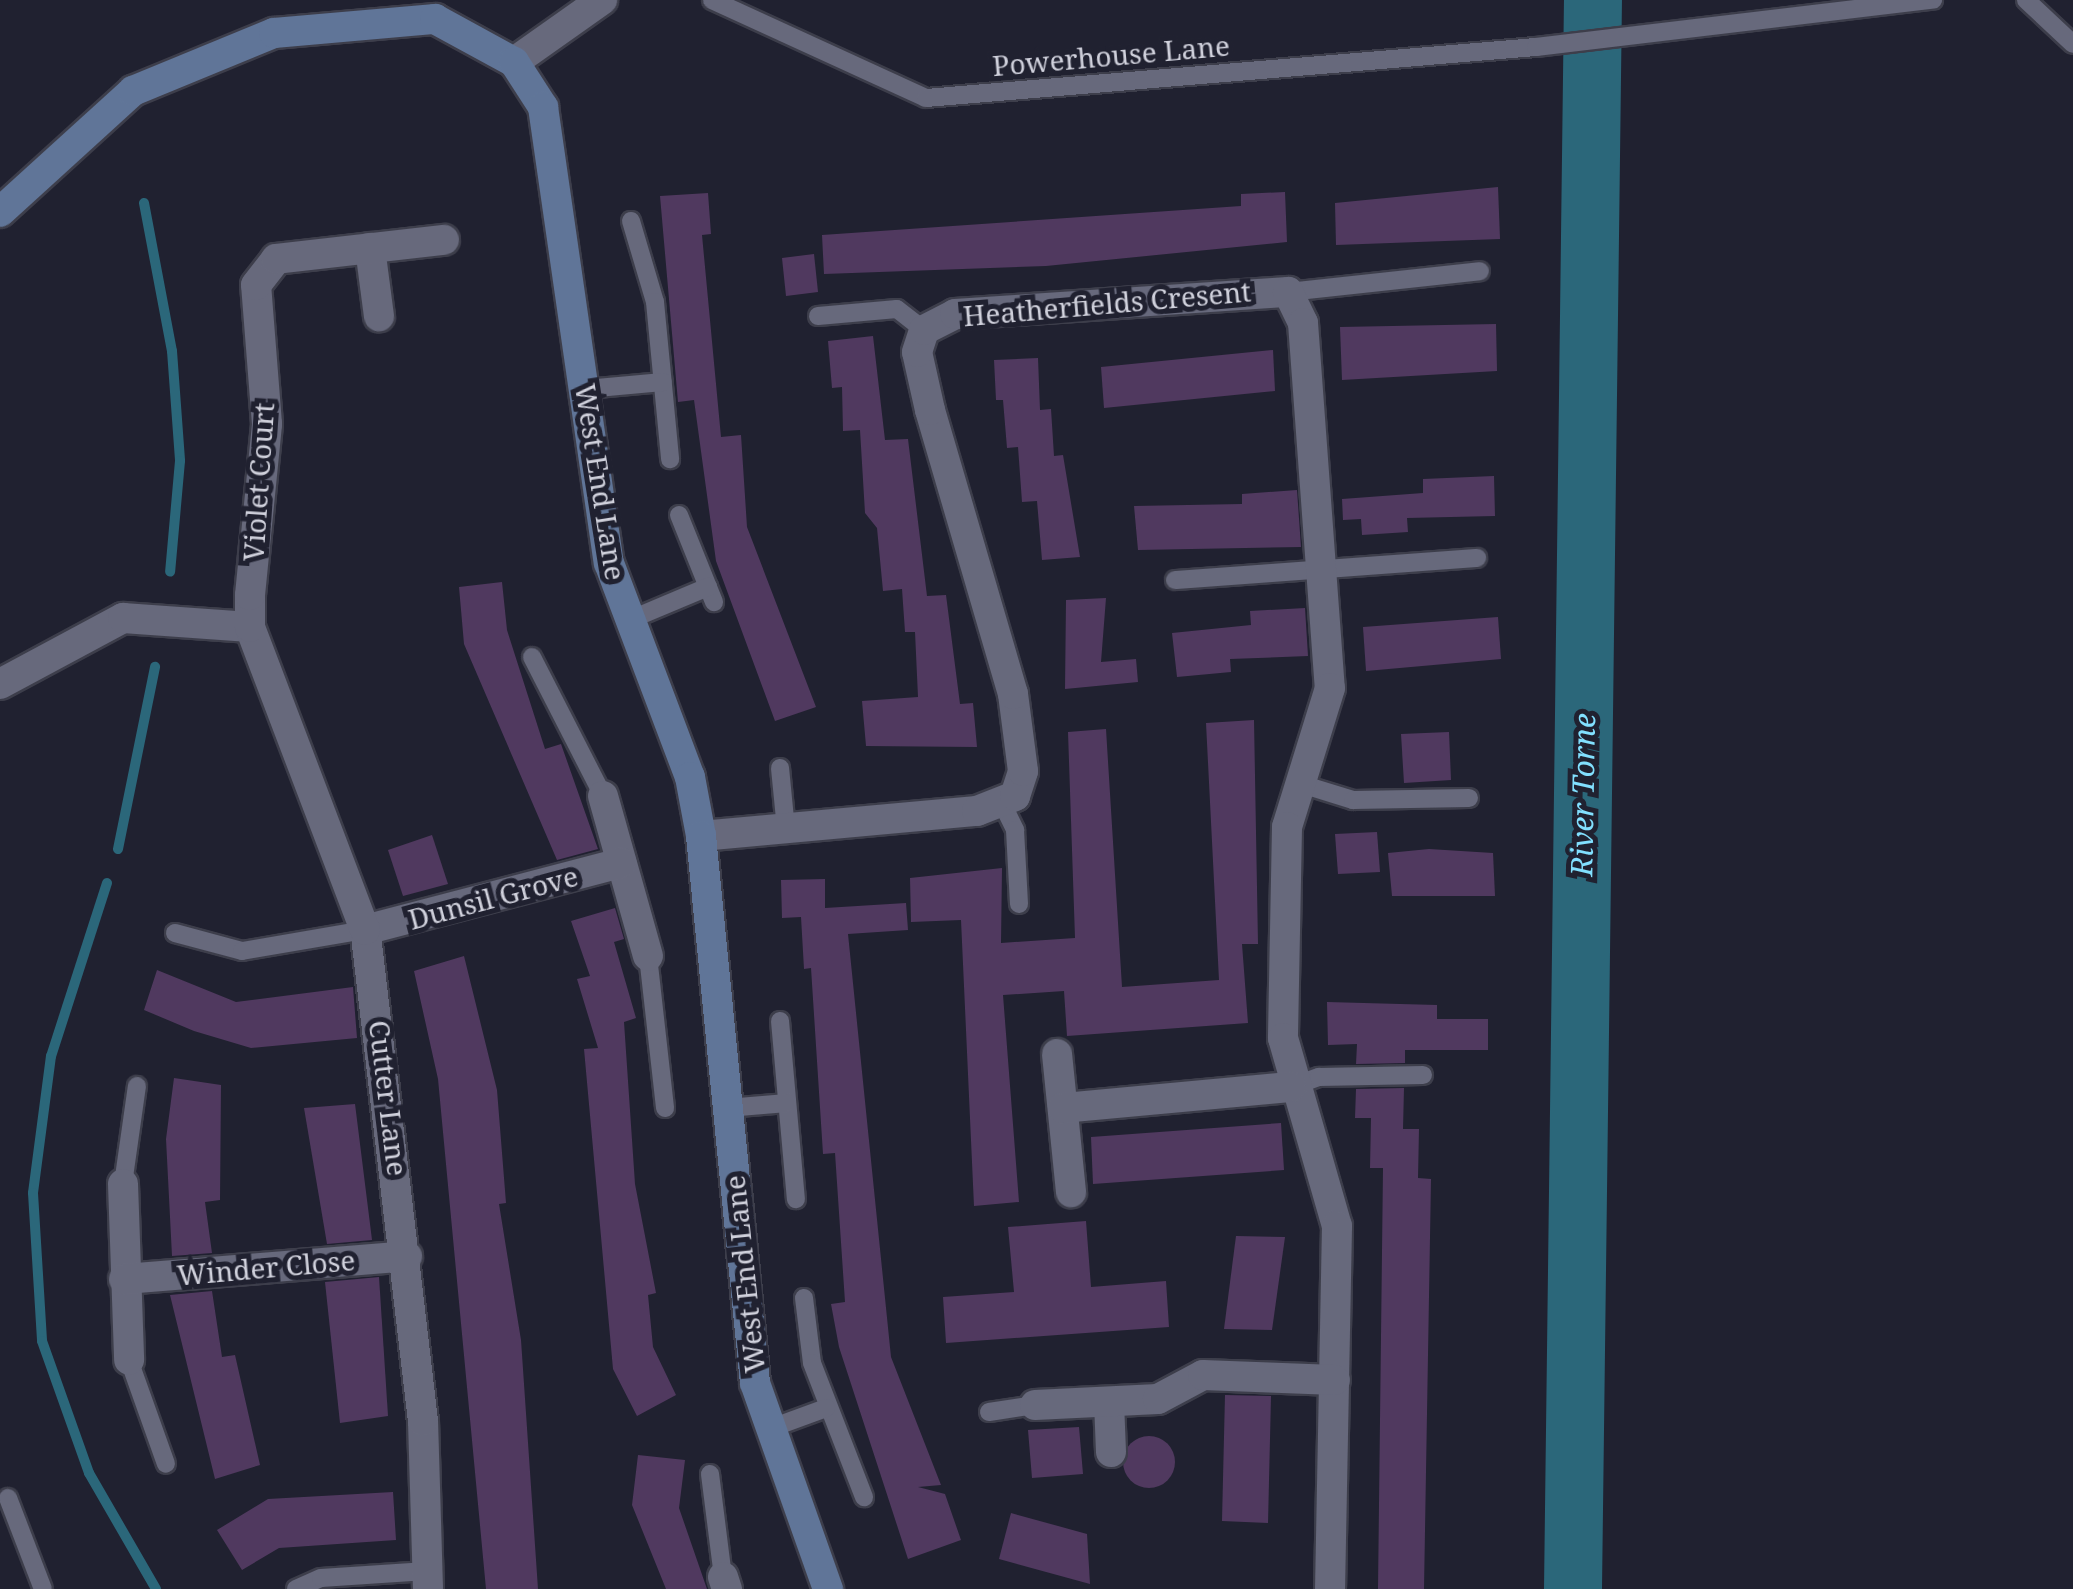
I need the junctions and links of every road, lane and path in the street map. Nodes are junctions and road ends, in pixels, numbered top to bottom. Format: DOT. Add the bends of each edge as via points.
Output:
graph roads {
  1 [pos="602,0"];
  2 [pos="712,0"];
  3 [pos="1933,0"];
  4 [pos="2026,0"];
  5 [pos="2073,44"];
  6 [pos="514,62"];
  7 [pos="0,212"];
  8 [pos="631,222"];
  9 [pos="444,240"];
  10 [pos="370,248"];
  11 [pos="1480,271"];
  12 [pos="1288,292"];
  13 [pos="378,316"];
  14 [pos="818,316"];
  15 [pos="924,330"];
  16 [pos="664,382"];
  17 [pos="586,389"];
  18 [pos="670,459"];
  19 [pos="679,516"];
  20 [pos="1476,558"];
  21 [pos="1320,566"];
  22 [pos="1175,580"];
  23 [pos="627,621"];
  24 [pos="250,627"];
  25 [pos="532,657"];
  26 [pos="0,684"];
  27 [pos="780,768"];
  28 [pos="1298,783"];
  29 [pos="604,796"];
  30 [pos="1469,798"];
  31 [pos="1004,805"];
  32 [pos="786,828"];
  33 [pos="700,836"];
  34 [pos="620,864"];
  35 [pos="1019,904"];
  36 [pos="365,930"];
  37 [pos="175,933"];
  38 [pos="648,956"];
  39 [pos="780,1020"];
  40 [pos="1057,1054"];
  41 [pos="1423,1075"];
  42 [pos="138,1086"];
  43 [pos="1291,1087"];
  44 [pos="787,1104"];
  45 [pos="665,1108"];
  46 [pos="727,1108"];
  47 [pos="1063,1108"];
  48 [pos="123,1184"];
  49 [pos="1071,1192"];
  50 [pos="796,1200"];
  51 [pos="407,1256"];
  52 [pos="124,1279"];
  53 [pos="804,1298"];
  54 [pos="129,1360"];
  55 [pos="1335,1380"];
  56 [pos="1110,1402"];
  57 [pos="1035,1405"];
  58 [pos="826,1408"];
  59 [pos="989,1412"];
  60 [pos="765,1430"];
  61 [pos="1110,1452"];
  62 [pos="166,1464"];
  63 [pos="710,1474"];
  64 [pos="864,1497"];
  65 [pos="8,1498"];
  66 [pos="428,1580"];
  67 [pos="725,1583"];
  68 [pos="44,1589"];
  69 [pos="296,1589"];
  70 [pos="828,1589"];
  71 [pos="1330,1589"];
  1 -- 6 [label="street"];
  2 -- 3 [label="lane, Powerhouse Lane" via="926,98 1536,47"];
  4 -- 5 [label="lane"];
  6 -- 7 [label="street, West End Lane" via="434,19 274,34 132,91"];
  6 -- 17 [label="street, West End Lane" via="543,106 558,162"];
  8 -- 16 [label="lane" via="655,302"];
  9 -- 10 [label="street, Violet Court"];
  10 -- 13 [label="street"];
  10 -- 24 [label="street, Violet Court" via="276,259 256,286 267,424"];
  11 -- 12 [label="lane"];
  12 -- 15 [label="street, Heatherfields Cresent" via="954,314"];
  12 -- 21 [label="street, Heatherfields Cresent" via="1303,323"];
  14 -- 15 [label="lane" via="897,308"];
  15 -- 31 [label="street, Heatherfields Cresent" via="917,352 930,410 1014,694 1022,771"];
  16 -- 17 [label="lane"];
  16 -- 18 [label="lane"];
  17 -- 23 [label="street, West End Lane" via="609,563"];
  19 -- 23 [label="lane" via="711,594"];
  20 -- 21 [label="lane"];
  21 -- 22 [label="lane"];
  21 -- 28 [label="street, Heatherfields Cresent" via="1330,688"];
  23 -- 33 [label="street, West End Lane" via="690,776"];
  24 -- 26 [label="street" via="123,618"];
  24 -- 36 [label="street, Cutter Lane"];
  25 -- 29 [label="lane"];
  27 -- 32 [label="lane"];
  28 -- 30 [label="lane" via="1352,800"];
  28 -- 43 [label="street, Heatherfields Cresent" via="1286,827 1282,1038"];
  29 -- 34 [label="street"];
  31 -- 32 [label="street"];
  31 -- 35 [label="lane" via="1015,830"];
  32 -- 33 [label="street"];
  33 -- 46 [label="street, West End Lane"];
  34 -- 36 [label="street, Dunsil Grove"];
  34 -- 38 [label="street"];
  36 -- 37 [label="lane" via="242,951"];
  36 -- 51 [label="street, Cutter Lane"];
  38 -- 45 [label="lane"];
  39 -- 44 [label="lane"];
  40 -- 47 [label="street"];
  41 -- 43 [label="lane" via="1318,1077"];
  42 -- 48 [label="lane"];
  43 -- 47 [label="street"];
  43 -- 55 [label="street, Heatherfields Cresent" via="1337,1226"];
  44 -- 46 [label="lane"];
  44 -- 50 [label="lane"];
  46 -- 60 [label="street, West End Lane"];
  47 -- 49 [label="street"];
  48 -- 52 [label="street"];
  51 -- 52 [label="street, Winder Close"];
  51 -- 66 [label="street, Cutter Lane"];
  52 -- 54 [label="street"];
  53 -- 58 [label="lane"];
  54 -- 62 [label="lane"];
  55 -- 56 [label="street" via="1203,1375 1158,1399"];
  55 -- 71 [label="street, Heatherfields Cresent"];
  56 -- 57 [label="street"];
  56 -- 61 [label="street"];
  57 -- 59 [label="lane"];
  58 -- 60 [label="lane"];
  58 -- 64 [label="lane"];
  60 -- 70 [label="street, West End Lane"];
  63 -- 67 [label="lane"];
  65 -- 68 [label="lane"];
  66 -- 69 [label="lane" via="321,1578"];
}
